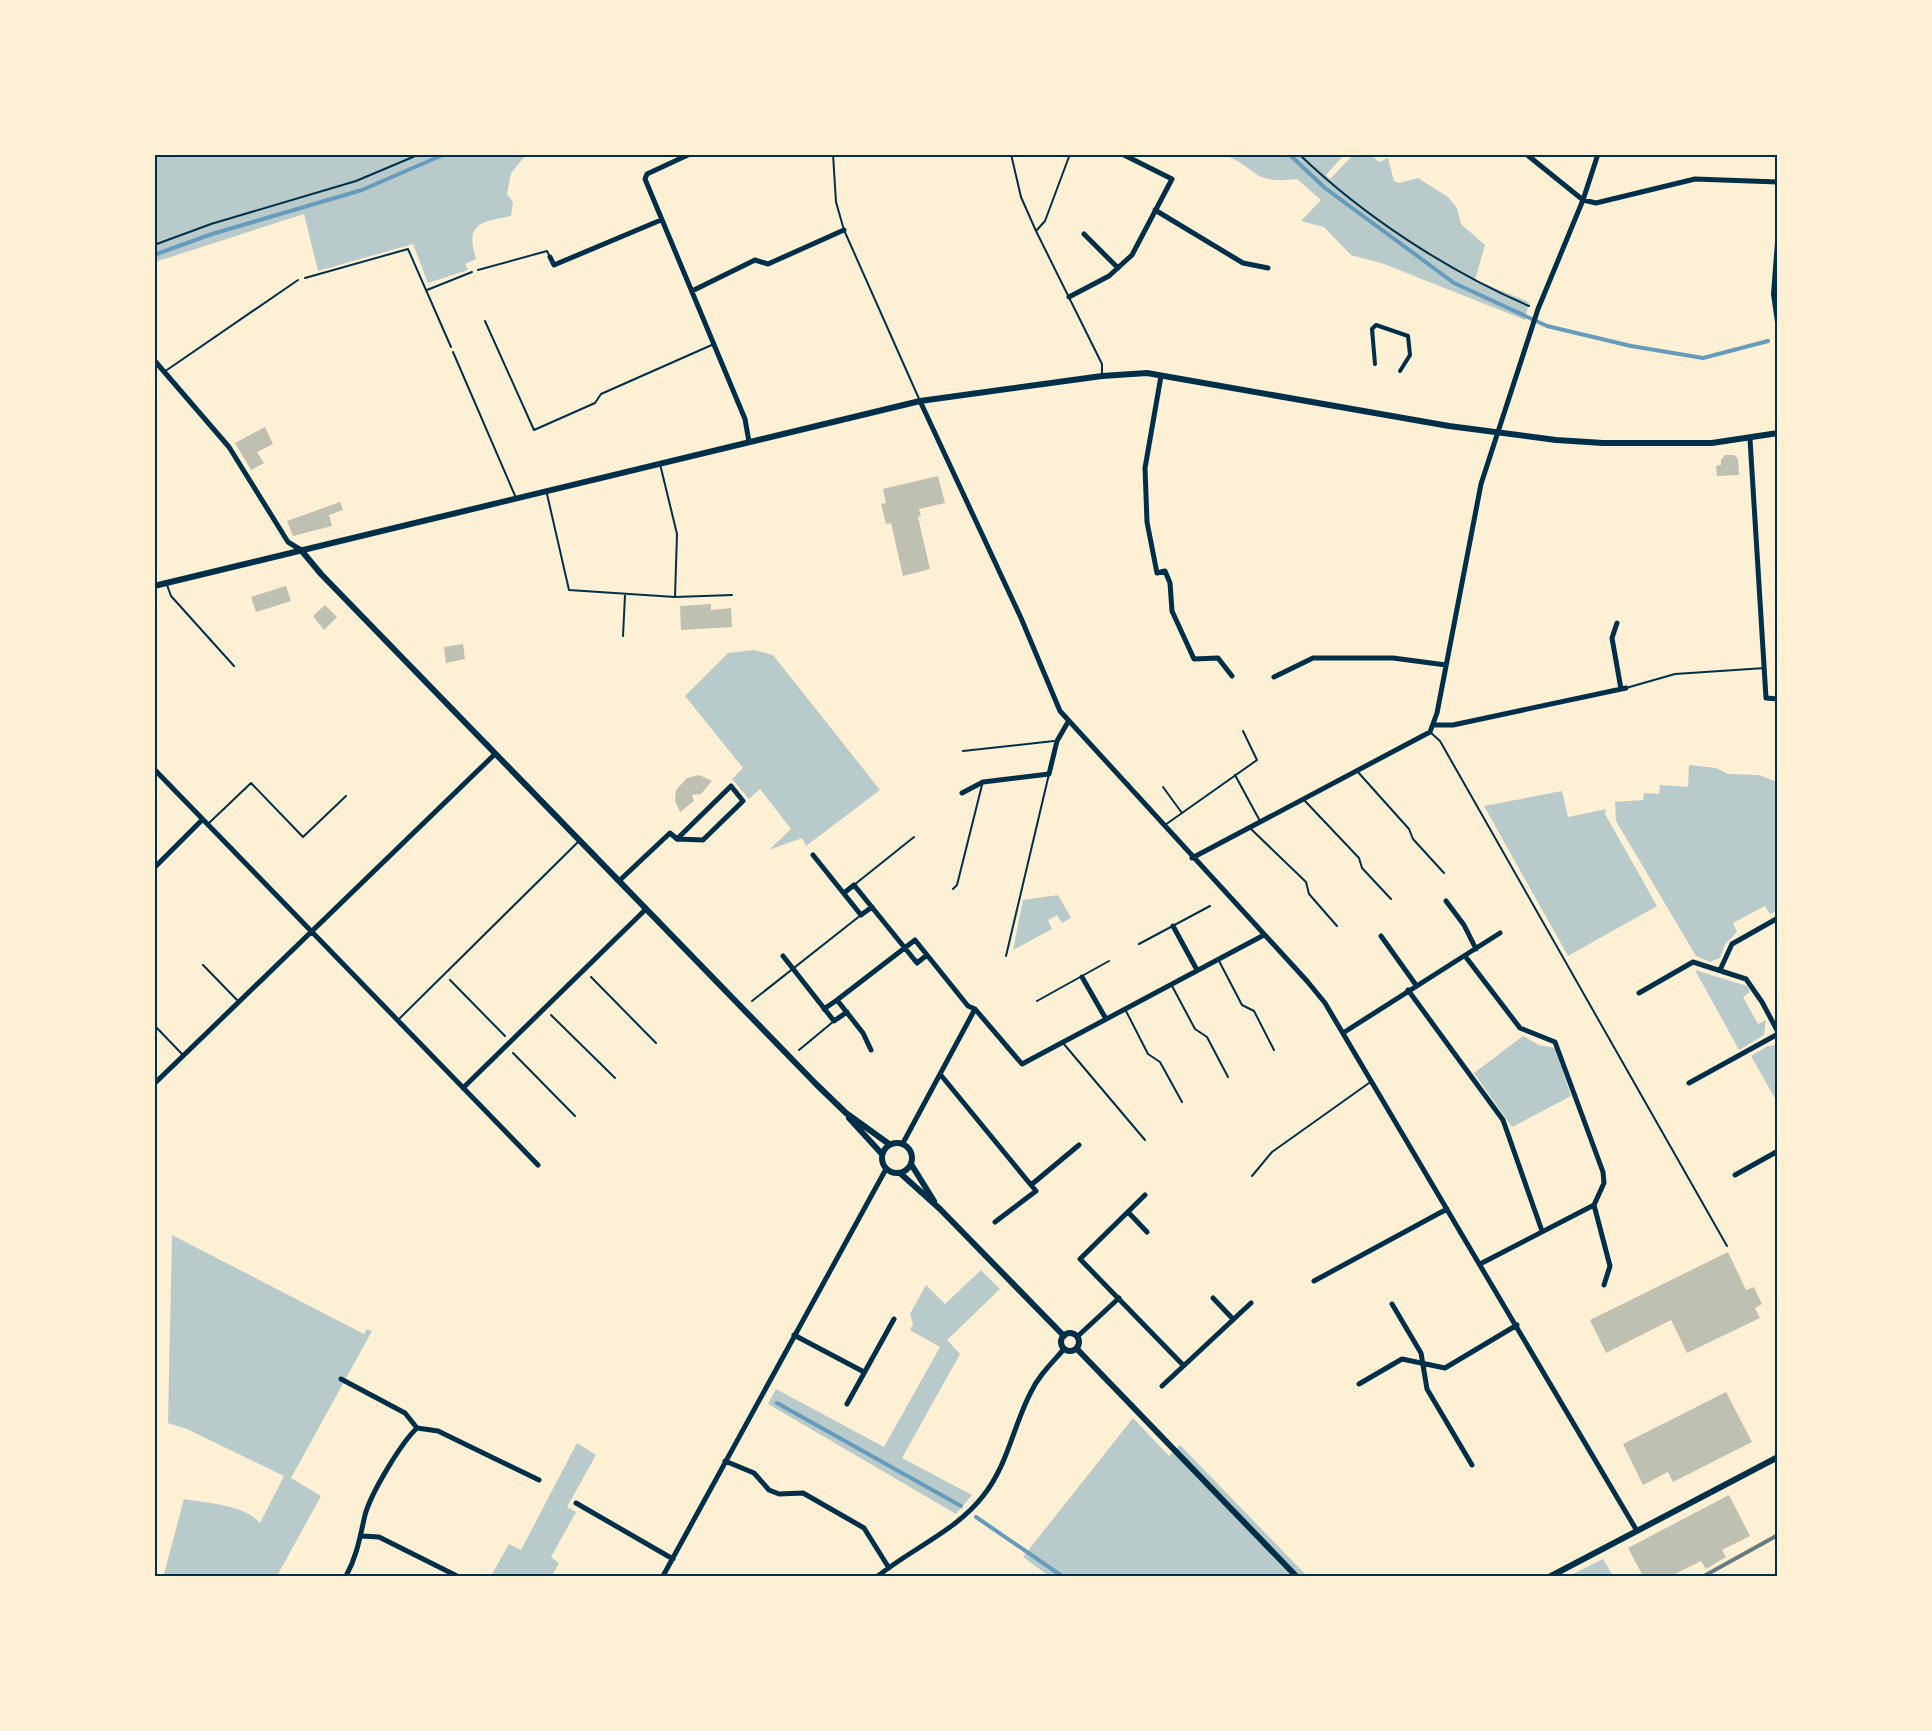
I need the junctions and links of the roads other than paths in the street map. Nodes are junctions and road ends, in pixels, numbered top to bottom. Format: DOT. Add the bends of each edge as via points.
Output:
graph roads {
  1 [pos="690,154"];
  2 [pos="833,154"];
  3 [pos="1011,154"];
  4 [pos="1070,154"];
  5 [pos="1122,154"];
  6 [pos="1526,154"];
  7 [pos="1598,154"];
  8 [pos="1778,182"];
  9 [pos="1583,200"];
  10 [pos="1155,210"];
  11 [pos="661,220"];
  12 [pos="844,230"];
  13 [pos="1036,231"];
  14 [pos="1084,234"];
  15 [pos="1778,242"];
  16 [pos="550,257"];
  17 [pos="1118,268"];
  18 [pos="1268,268"];
  19 [pos="478,270"];
  20 [pos="298,280"];
  21 [pos="692,291"];
  22 [pos="1069,297"];
  23 [pos="485,321"];
  24 [pos="1778,322"];
  25 [pos="714,345"];
  26 [pos="453,352"];
  27 [pos="154,360"];
  28 [pos="1375,364"];
  29 [pos="1400,371"];
  30 [pos="164,372"];
  31 [pos="1102,376"];
  32 [pos="1161,376"];
  33 [pos="920,401"];
  34 [pos="1778,432"];
  35 [pos="1498,434"];
  36 [pos="1750,439"];
  37 [pos="749,442"];
  38 [pos="660,464"];
  39 [pos="547,491"];
  40 [pos="516,498"];
  41 [pos="301,550"];
  42 [pos="166,582"];
  43 [pos="154,586"];
  44 [pos="625,595"];
  45 [pos="732,595"];
  46 [pos="675,597"];
  47 [pos="1617,623"];
  48 [pos="623,636"];
  49 [pos="1446,665"];
  50 [pos="234,666"];
  51 [pos="1765,668"];
  52 [pos="1232,676"];
  53 [pos="1274,677"];
  54 [pos="1623,688"];
  55 [pos="1778,699"];
  56 [pos="1068,722"];
  57 [pos="1434,725"];
  58 [pos="1243,731"];
  59 [pos="1431,732"];
  60 [pos="1057,741"];
  61 [pos="963,751"];
  62 [pos="495,754"];
  63 [pos="154,769"];
  64 [pos="1357,771"];
  65 [pos="1049,774"];
  66 [pos="1235,775"];
  67 [pos="982,782"];
  68 [pos="1163,787"];
  69 [pos="962,794"];
  70 [pos="346,796"];
  71 [pos="1303,799"];
  72 [pos="1182,813"];
  73 [pos="1260,821"];
  74 [pos="205,823"];
  75 [pos="1164,826"];
  76 [pos="1249,827"];
  77 [pos="914,837"];
  78 [pos="677,839"];
  79 [pos="579,841"];
  80 [pos="813,855"];
  81 [pos="1192,858"];
  82 [pos="154,868"];
  83 [pos="1444,873"];
  84 [pos="619,881"];
  85 [pos="854,885"];
  86 [pos="953,889"];
  87 [pos="844,893"];
  88 [pos="1391,899"];
  89 [pos="1446,901"];
  90 [pos="1210,906"];
  91 [pos="872,907"];
  92 [pos="645,910"];
  93 [pos="861,915"];
  94 [pos="1778,918"];
  95 [pos="1173,926"];
  96 [pos="1337,926"];
  97 [pos="311,932"];
  98 [pos="1500,933"];
  99 [pos="1264,935"];
  100 [pos="1381,936"];
  101 [pos="1139,944"];
  102 [pos="904,947"];
  103 [pos="1476,949"];
  104 [pos="927,955"];
  105 [pos="783,956"];
  106 [pos="1006,956"];
  107 [pos="1465,956"];
  108 [pos="1218,959"];
  109 [pos="1109,962"];
  110 [pos="203,965"];
  111 [pos="793,969"];
  112 [pos="1197,970"];
  113 [pos="1720,970"];
  114 [pos="1082,977"];
  115 [pos="1171,984"];
  116 [pos="1416,985"];
  117 [pos="1408,990"];
  118 [pos="1639,993"];
  119 [pos="752,1000"];
  120 [pos="837,1000"];
  121 [pos="1037,1001"];
  122 [pos="238,1002"];
  123 [pos="824,1009"];
  124 [pos="975,1009"];
  125 [pos="1125,1009"];
  126 [pos="847,1012"];
  127 [pos="1106,1019"];
  128 [pos="397,1020"];
  129 [pos="834,1021"];
  130 [pos="154,1025"];
  131 [pos="1343,1033"];
  132 [pos="1778,1033"];
  133 [pos="1063,1043"];
  134 [pos="799,1050"];
  135 [pos="871,1050"];
  136 [pos="1274,1050"];
  137 [pos="184,1056"];
  138 [pos="940,1074"];
  139 [pos="1228,1077"];
  140 [pos="1372,1081"];
  141 [pos="1689,1083"];
  142 [pos="154,1084"];
  143 [pos="464,1088"];
  144 [pos="1182,1102"];
  145 [pos="846,1113"];
  146 [pos="1144,1140"];
  147 [pos="903,1143"];
  148 [pos="889,1144"];
  149 [pos="1079,1145"];
  150 [pos="1778,1151"];
  151 [pos="881,1153"];
  152 [pos="911,1164"];
  153 [pos="538,1165"];
  154 [pos="886,1169"];
  155 [pos="900,1173"];
  156 [pos="1735,1175"];
  157 [pos="1252,1176"];
  158 [pos="1031,1185"];
  159 [pos="1145,1195"];
  160 [pos="1594,1205"];
  161 [pos="940,1209"];
  162 [pos="1447,1209"];
  163 [pos="1128,1212"];
  164 [pos="995,1222"];
  165 [pos="1542,1231"];
  166 [pos="1147,1232"];
  167 [pos="1727,1246"];
  168 [pos="1480,1264"];
  169 [pos="1314,1281"];
  170 [pos="1604,1285"];
  171 [pos="1119,1298"];
  172 [pos="1214,1298"];
  173 [pos="1251,1303"];
  174 [pos="1392,1304"];
  175 [pos="1232,1318"];
  176 [pos="894,1319"];
  177 [pos="1517,1325"];
  178 [pos="794,1335"];
  179 [pos="1064,1336"];
  180 [pos="1078,1336"];
  181 [pos="1064,1349"];
  182 [pos="1077,1349"];
  183 [pos="1183,1365"];
  184 [pos="1424,1366"];
  185 [pos="864,1372"];
  186 [pos="341,1379"];
  187 [pos="1359,1384"];
  188 [pos="1162,1386"];
  189 [pos="847,1404"];
  190 [pos="417,1428"];
  191 [pos="1778,1457"];
  192 [pos="725,1461"];
  193 [pos="1472,1465"];
  194 [pos="539,1480"];
  195 [pos="576,1503"];
  196 [pos="1637,1531"];
  197 [pos="362,1536"];
  198 [pos="673,1559"];
  199 [pos="889,1568"];
  200 [pos="346,1576"];
  201 [pos="457,1576"];
  202 [pos="663,1576"];
  203 [pos="878,1576"];
  204 [pos="1296,1576"];
  205 [pos="1551,1576"];
  1 -- 11 [label="street" via="647,174 645,179"];
  2 -- 12 [label="lane" via="836,202"];
  3 -- 13 [label="lane" via="1021,197"];
  4 -- 13 [label="lane" via="1045,221"];
  5 -- 10 [label="street" via="1172,179"];
  6 -- 9 [label="street"];
  7 -- 9 [label="street"];
  8 -- 9 [label="street" via="1695,179 1596,203"];
  9 -- 35 [label="street" via="1537,312"];
  10 -- 17 [label="street" via="1132,255"];
  10 -- 18 [label="street" via="1243,263"];
  11 -- 16 [label="street" via="554,265"];
  11 -- 21 [label="street"];
  12 -- 21 [label="street" via="768,264 755,260"];
  12 -- 33 [label="lane"];
  13 -- 22 [label="lane"];
  14 -- 17 [label="street"];
  15 -- 24 [label="street" via="1774,294"];
  16 -- 19 [label="lane" via="548,251"];
  17 -- 22 [label="street"];
  20 -- 30 [label="lane"];
  21 -- 25 [label="street"];
  22 -- 31 [label="lane" via="1102,364"];
  23 -- 25 [label="lane" via="534,430 595,403 601,394"];
  25 -- 37 [label="street" via="745,419"];
  26 -- 40 [label="lane"];
  27 -- 30 [label="street"];
  28 -- 29 [label="street" via="1372,329 1376,325 1408,336 1410,355"];
  30 -- 41 [label="street" via="229,447 288,542"];
  31 -- 32 [label="street"];
  31 -- 33 [label="street"];
  32 -- 35 [label="street"];
  32 -- 52 [label="street" via="1145,468 1147,522 1157,573 1165,571 1172,611 1194,659 1218,658"];
  33 -- 37 [label="street"];
  33 -- 56 [label="street" via="1021,618 1050,693"];
  34 -- 36 [label="street"];
  35 -- 36 [label="street" via="1602,443"];
  35 -- 49 [label="street" via="1481,484"];
  36 -- 51 [label="street"];
  37 -- 38 [label="street"];
  38 -- 39 [label="street"];
  38 -- 46 [label="lane" via="678,534"];
  39 -- 40 [label="street"];
  39 -- 44 [label="lane" via="569,590"];
  40 -- 41 [label="street"];
  41 -- 42 [label="street"];
  41 -- 62 [label="street"];
  42 -- 43 [label="street"];
  42 -- 50 [label="lane" via="171,596"];
  44 -- 46 [label="lane"];
  44 -- 48 [label="lane"];
  45 -- 46 [label="lane"];
  47 -- 54 [label="street" via="1612,638"];
  49 -- 53 [label="street" via="1393,658 1312,658"];
  49 -- 57 [label="street"];
  51 -- 54 [label="lane" via="1675,674"];
  51 -- 55 [label="street" via="1766,698"];
  54 -- 57 [label="street" via="1453,725"];
  56 -- 60 [label="street"];
  56 -- 75 [label="street"];
  57 -- 59 [label="street"];
  58 -- 66 [label="lane" via="1257,760"];
  59 -- 64 [label="street"];
  59 -- 167 [label="lane" via="1440,741"];
  60 -- 61 [label="lane"];
  60 -- 65 [label="street"];
  62 -- 79 [label="street"];
  62 -- 97 [label="street"];
  63 -- 74 [label="street"];
  64 -- 71 [label="street"];
  64 -- 83 [label="lane"];
  65 -- 67 [label="street"];
  65 -- 106 [label="lane"];
  66 -- 72 [label="lane"];
  66 -- 73 [label="lane"];
  67 -- 69 [label="street"];
  67 -- 86 [label="lane"];
  68 -- 72 [label="lane"];
  70 -- 74 [label="lane" via="303,837 252,783"];
  71 -- 73 [label="street"];
  71 -- 88 [label="lane" via="1359,858 1362,868"];
  72 -- 75 [label="lane"];
  73 -- 76 [label="street"];
  74 -- 82 [label="street"];
  74 -- 97 [label="street"];
  75 -- 81 [label="street"];
  76 -- 81 [label="street"];
  76 -- 96 [label="lane" via="1306,882 1309,894"];
  77 -- 85 [label="lane"];
  78 -- 78 [label="street" via="703,840 743,801 731,786"];
  78 -- 84 [label="street" via="670,832"];
  79 -- 84 [label="street"];
  79 -- 128 [label="lane"];
  80 -- 87 [label="street"];
  81 -- 99 [label="street"];
  84 -- 92 [label="street"];
  85 -- 87 [label="street"];
  85 -- 91 [label="street"];
  87 -- 93 [label="street"];
  89 -- 103 [label="street"];
  90 -- 95 [label="lane"];
  91 -- 93 [label="street"];
  91 -- 102 [label="street"];
  92 -- 143 [label="street"];
  92 -- 145 [label="street"];
  93 -- 111 [label="lane"];
  94 -- 113 [label="street" via="1732,944"];
  95 -- 101 [label="lane"];
  95 -- 112 [label="street"];
  97 -- 122 [label="street"];
  97 -- 128 [label="street"];
  98 -- 103 [label="street"];
  99 -- 108 [label="street"];
  99 -- 131 [label="street" via="1325,1003"];
  100 -- 116 [label="street"];
  102 -- 104 [label="street" via="915,940"];
  102 -- 104 [label="street" via="917,963"];
  102 -- 120 [label="street"];
  103 -- 107 [label="street"];
  104 -- 124 [label="street" via="968,1006"];
  105 -- 111 [label="street"];
  107 -- 116 [label="street"];
  107 -- 160 [label="street" via="1520,1028 1555,1042 1603,1172 1604,1183"];
  108 -- 112 [label="street"];
  108 -- 136 [label="lane" via="1242,1005 1254,1011"];
  109 -- 114 [label="lane"];
  110 -- 122 [label="lane"];
  111 -- 119 [label="lane"];
  111 -- 123 [label="street"];
  112 -- 115 [label="street"];
  113 -- 118 [label="street" via="1693,962"];
  113 -- 132 [label="street" via="1752,985"];
  114 -- 121 [label="lane"];
  114 -- 127 [label="street"];
  115 -- 125 [label="street"];
  115 -- 139 [label="lane" via="1195,1029 1207,1037"];
  116 -- 117 [label="street"];
  117 -- 131 [label="street"];
  117 -- 165 [label="street" via="1503,1120"];
  120 -- 123 [label="street"];
  120 -- 126 [label="street"];
  122 -- 137 [label="street"];
  123 -- 129 [label="street"];
  124 -- 133 [label="street" via="1022,1064"];
  124 -- 138 [label="street"];
  125 -- 127 [label="street"];
  125 -- 144 [label="lane" via="1148,1054 1160,1062"];
  126 -- 129 [label="street"];
  126 -- 135 [label="street"];
  127 -- 133 [label="street"];
  128 -- 143 [label="street"];
  129 -- 134 [label="lane"];
  130 -- 137 [label="lane"];
  131 -- 140 [label="street"];
  132 -- 141 [label="street"];
  133 -- 146 [label="lane"];
  137 -- 142 [label="street"];
  138 -- 147 [label="street"];
  138 -- 158 [label="street"];
  140 -- 157 [label="lane" via="1272,1152"];
  140 -- 162 [label="street"];
  143 -- 153 [label="street"];
  145 -- 148 [label="street"];
  145 -- 151 [label="street"];
  147 -- 148 [label="street"];
  147 -- 152 [label="street" via="912,1155"];
  148 -- 151 [label="street"];
  149 -- 158 [label="street"];
  150 -- 156 [label="street"];
  151 -- 154 [label="street"];
  152 -- 155 [label="street"];
  152 -- 161 [label="street"];
  154 -- 155 [label="street"];
  154 -- 178 [label="street"];
  155 -- 161 [label="street"];
  158 -- 164 [label="street" via="1036,1191"];
  159 -- 163 [label="street"];
  160 -- 165 [label="street"];
  160 -- 170 [label="street" via="1610,1266"];
  161 -- 179 [label="street"];
  162 -- 168 [label="street"];
  162 -- 169 [label="street"];
  163 -- 166 [label="street"];
  163 -- 171 [label="street" via="1080,1259"];
  165 -- 168 [label="street"];
  168 -- 177 [label="street"];
  171 -- 180 [label="street"];
  171 -- 183 [label="street"];
  172 -- 175 [label="street"];
  173 -- 175 [label="street"];
  174 -- 184 [label="street" via="1421,1353"];
  175 -- 183 [label="street"];
  176 -- 185 [label="street"];
  177 -- 184 [label="street" via="1445,1368"];
  177 -- 196 [label="street"];
  178 -- 185 [label="street"];
  178 -- 192 [label="street"];
  179 -- 180 [label="street"];
  179 -- 181 [label="street"];
  180 -- 182 [label="street"];
  181 -- 182 [label="street"];
  181 -- 199 [label="street" via="1041,1373 1029,1394 1010,1447 983,1496 957,1521"];
  182 -- 204 [label="street"];
  183 -- 188 [label="street"];
  184 -- 187 [label="street" via="1402,1359"];
  184 -- 193 [label="street" via="1427,1389"];
  185 -- 189 [label="street"];
  186 -- 190 [label="street" via="405,1413"];
  190 -- 194 [label="street" via="438,1431"];
  190 -- 197 [label="street" via="404,1440 366,1513"];
  191 -- 196 [label="street"];
  192 -- 198 [label="street"];
  192 -- 199 [label="street" via="754,1473 769,1490 779,1494 803,1493 864,1528"];
  195 -- 198 [label="street"];
  196 -- 205 [label="street"];
  197 -- 200 [label="street"];
  197 -- 201 [label="street" via="379,1537"];
  198 -- 202 [label="street"];
  199 -- 203 [label="street"];
}
